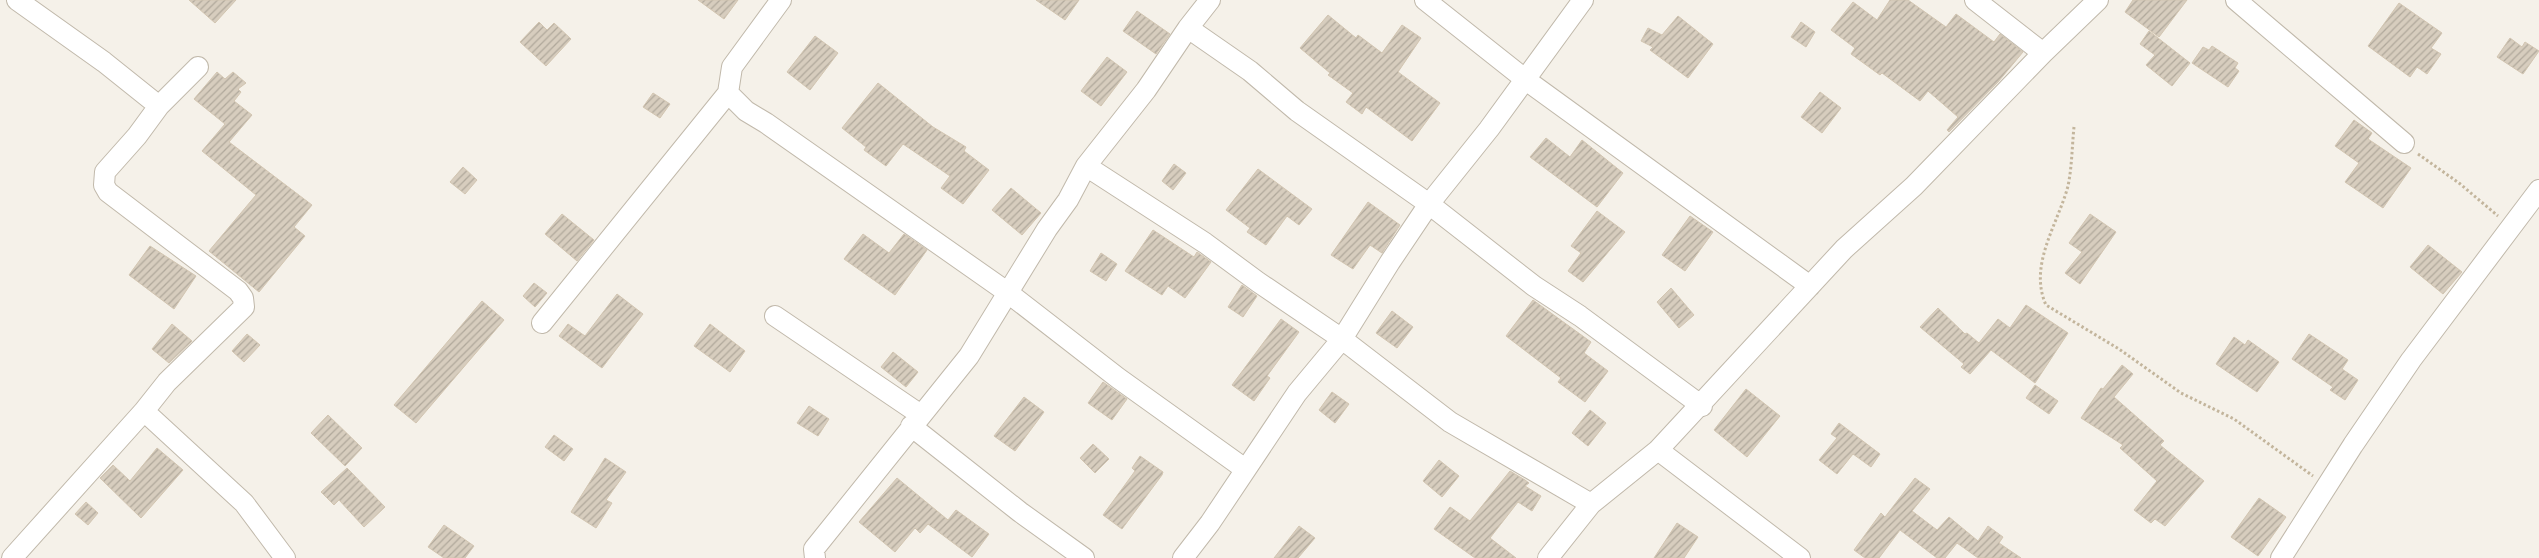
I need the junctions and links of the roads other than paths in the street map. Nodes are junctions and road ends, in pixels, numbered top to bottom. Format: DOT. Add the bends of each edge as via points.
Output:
graph roads {
  1 [pos="17,0"];
  2 [pos="781,0"];
  3 [pos="1210,0"];
  4 [pos="1425,0"];
  5 [pos="1583,0"];
  6 [pos="1974,0"];
  7 [pos="2098,0"];
  8 [pos="2236,0"];
  9 [pos="1188,28"];
  10 [pos="2043,52"];
  11 [pos="198,67"];
  12 [pos="1526,80"];
  13 [pos="728,93"];
  14 [pos="159,106"];
  15 [pos="2404,143"];
  16 [pos="1086,166"];
  17 [pos="2539,190"];
  18 [pos="1430,204"];
  19 [pos="1810,286"];
  20 [pos="1007,292"];
  21 [pos="775,316"];
  22 [pos="542,323"];
  23 [pos="1342,338"];
  24 [pos="1702,406"];
  25 [pos="144,411"];
  26 [pos="916,420"];
  27 [pos="1658,450"];
  28 [pos="1244,469"];
  29 [pos="1590,504"];
  30 [pos="12,558"];
  31 [pos="285,558"];
  32 [pos="815,558"];
  33 [pos="1084,558"];
  34 [pos="1183,558"];
  35 [pos="1548,558"];
  36 [pos="1800,558"];
  37 [pos="2281,558"];
  1 -- 14 [label="street"];
  2 -- 13 [label="street" via="732,67"];
  3 -- 9 [label="street"];
  4 -- 12 [label="street"];
  5 -- 12 [label="street"];
  6 -- 10 [label="street"];
  7 -- 10 [label="street"];
  8 -- 15 [label="street"];
  9 -- 16 [label="street" via="1146,90"];
  9 -- 18 [label="street" via="1250,71 1297,112"];
  10 -- 19 [label="street" via="1914,186 1844,249"];
  11 -- 14 [label="street"];
  12 -- 18 [label="street"];
  12 -- 19 [label="street"];
  13 -- 20 [label="street" via="746,111"];
  13 -- 22 [label="street"];
  14 -- 25 [label="street" via="105,172 104,185 108,192 238,291 244,307 167,382"];
  16 -- 20 [label="street" via="1068,200"];
  16 -- 23 [label="street"];
  17 -- 37 [label="street" via="2411,360"];
  18 -- 23 [label="street"];
  18 -- 24 [label="street" via="1534,286"];
  19 -- 24 [label="street"];
  20 -- 26 [label="street" via="969,356"];
  20 -- 28 [label="street"];
  21 -- 26 [label="street"];
  23 -- 28 [label="street" via="1297,393"];
  23 -- 29 [label="street" via="1450,422"];
  24 -- 27 [label="street"];
  25 -- 30 [label="street"];
  25 -- 31 [label="street" via="244,503"];
  26 -- 32 [label="street" via="814,549"];
  26 -- 33 [label="street" via="1020,512"];
  27 -- 29 [label="street"];
  27 -- 36 [label="street"];
  28 -- 34 [label="street"];
  29 -- 35 [label="street"];
}
